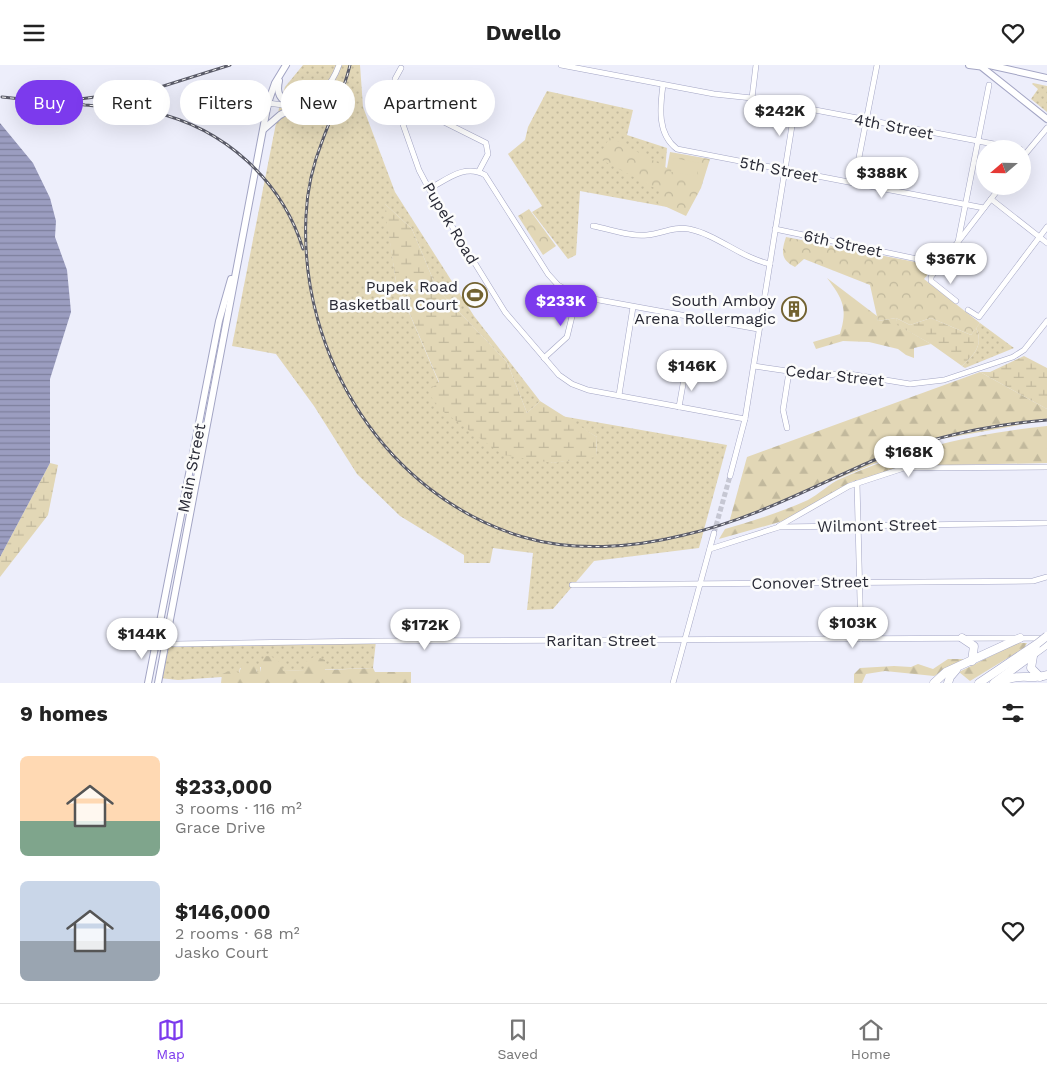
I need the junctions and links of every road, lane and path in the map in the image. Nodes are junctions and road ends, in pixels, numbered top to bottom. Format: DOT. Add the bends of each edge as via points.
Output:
graph roads {
  1 [pos="286,65"];
  2 [pos="339,65"];
  3 [pos="561,65"];
  4 [pos="756,65"];
  5 [pos="877,65"];
  6 [pos="969,65"];
  7 [pos="990,66"];
  8 [pos="401,68"];
  9 [pos="281,72"];
  10 [pos="1047,78"];
  11 [pos="997,79"];
  12 [pos="331,80"];
  13 [pos="395,80"];
  14 [pos="663,85"];
  15 [pos="990,85"];
  16 [pos="271,96"];
  17 [pos="752,98"];
  18 [pos="281,99"];
  19 [pos="795,107"];
  20 [pos="281,114"];
  21 [pos="1047,119"];
  22 [pos="867,121"];
  23 [pos="264,125"];
  24 [pos="402,125"];
  25 [pos="450,125"];
  26 [pos="1047,128"];
  27 [pos="263,129"];
  28 [pos="979,140"];
  29 [pos="976,141"];
  30 [pos="1031,143"];
  31 [pos="976,157"];
  32 [pos="784,170"];
  33 [pos="479,171"];
  34 [pos="854,183"];
  35 [pos="429,189"];
  36 [pos="994,195"];
  37 [pos="991,199"];
  38 [pos="966,205"];
  39 [pos="984,208"];
  40 [pos="593,226"];
  41 [pos="1047,227"];
  42 [pos="776,229"];
  43 [pos="1039,237"];
  44 [pos="958,242"];
  45 [pos="1047,243"];
  46 [pos="239,254"];
  47 [pos="770,264"];
  48 [pos="941,264"];
  49 [pos="576,296"];
  50 [pos="956,301"];
  51 [pos="633,307"];
  52 [pos="968,310"];
  53 [pos="1047,321"];
  54 [pos="758,329"];
  55 [pos="544,357"];
  56 [pos="754,366"];
  57 [pos="789,371"];
  58 [pos="685,373"];
  59 [pos="619,395"];
  60 [pos="679,407"];
  61 [pos="745,419"];
  62 [pos="787,428"];
  63 [pos="1047,467"];
  64 [pos="730,476"];
  65 [pos="857,483"];
  66 [pos="1047,523"];
  67 [pos="859,525"];
  68 [pos="779,527"];
  69 [pos="714,533"];
  70 [pos="710,549"];
  71 [pos="1047,577"];
  72 [pos="860,581"];
  73 [pos="700,583"];
  74 [pos="572,585"];
  75 [pos="1047,637"];
  76 [pos="962,638"];
  77 [pos="1020,638"];
  78 [pos="861,639"];
  79 [pos="686,640"];
  80 [pos="156,641"];
  81 [pos="166,643"];
  82 [pos="1047,644"];
  83 [pos="1033,655"];
  84 [pos="972,661"];
  85 [pos="957,668"];
  86 [pos="1044,676"];
  87 [pos="993,679"];
  88 [pos="148,683"];
  89 [pos="158,683"];
  90 [pos="673,683"];
  91 [pos="934,683"];
  92 [pos="948,683"];
  93 [pos="972,683"];
  94 [pos="979,683"];
  95 [pos="1000,683"];
  1 -- 9 [label="main road, Main Street"];
  2 -- 12 [label="street"];
  3 -- 14 [label="street, 4th Street"];
  4 -- 17 [label="street"];
  5 -- 22 [label="street"];
  6 -- 7 [label="main road"];
  7 -- 10 [label="main road"];
  7 -- 11 [label="main road"];
  7 -- 11 [label="main road"];
  8 -- 13 [label="street, Pupek Road"];
  9 -- 16 [label="main road, Main Street"];
  9 -- 18 [label="main road" via="278,93"];
  11 -- 21 [label="main road"];
  14 -- 17 [label="street, 4th Street"];
  14 -- 32 [label="street, 5th Street" via="660,110 666,138 677,149"];
  15 -- 28 [label="street"];
  17 -- 19 [label="street, 4th Street"];
  19 -- 22 [label="street, 4th Street"];
  19 -- 32 [label="street"];
  20 -- 27 [label="main road"];
  22 -- 29 [label="street, 4th Street"];
  22 -- 34 [label="street"];
  23 -- 27 [label="main road, Main Street"];
  24 -- 35 [label="street, Pupek Road"];
  25 -- 33 [label="street" via="486,143 488,154"];
  26 -- 30 [label="street"];
  27 -- 46 [label="main road, Main Street"];
  31 -- 38 [label="street"];
  32 -- 34 [label="street, 5th Street"];
  32 -- 42 [label="street"];
  33 -- 35 [label="street" via="461,171"];
  33 -- 49 [label="street" via="494,186 548,274"];
  34 -- 38 [label="street, 5th Street"];
  35 -- 55 [label="street, Pupek Road" via="505,312"];
  36 -- 37 [label="street"];
  37 -- 39 [label="street"];
  37 -- 43 [label="street"];
  38 -- 39 [label="street, 5th Street"];
  38 -- 44 [label="street"];
  39 -- 44 [label="street"];
  40 -- 47 [label="street" via="646,235 688,229 702,233 753,261"];
  41 -- 43 [label="street"];
  42 -- 47 [label="street"];
  42 -- 48 [label="street, 6th Street"];
  43 -- 45 [label="street"];
  43 -- 52 [label="street" via="979,317"];
  44 -- 48 [label="street"];
  46 -- 80 [label="main road, Main Street" via="219,321"];
  46 -- 81 [label="main road, Main Street"];
  47 -- 54 [label="street"];
  48 -- 50 [label="street" via="931,281"];
  49 -- 51 [label="street"];
  49 -- 55 [label="street" via="567,337"];
  51 -- 54 [label="street"];
  51 -- 59 [label="street"];
  53 -- 57 [label="street, Cedar Street" via="1024,350 1013,357 944,380 910,384 843,373 822,376"];
  54 -- 56 [label="street"];
  55 -- 59 [label="street, Pupek Road" via="559,375 572,384"];
  56 -- 57 [label="street, Cedar Street"];
  56 -- 61 [label="street"];
  57 -- 62 [label="street" via="783,410"];
  58 -- 60 [label="street"];
  59 -- 60 [label="street, Pupek Road"];
  60 -- 61 [label="street, Pupek Road"];
  61 -- 64 [label="street"];
  63 -- 65 [label="street" via="904,468"];
  65 -- 67 [label="street"];
  65 -- 68 [label="street"];
  66 -- 67 [label="street, Wilmont Street"];
  67 -- 68 [label="street, Wilmont Street"];
  67 -- 72 [label="street"];
  68 -- 70 [label="street, Wilmont Street"];
  69 -- 70 [label="street"];
  70 -- 73 [label="street"];
  71 -- 72 [label="street, Conover Street" via="1033,581"];
  72 -- 73 [label="street, Conover Street"];
  72 -- 78 [label="street"];
  73 -- 74 [label="street, Conover Street"];
  73 -- 79 [label="street"];
  75 -- 77 [label="street, Raritan Street"];
  75 -- 87 [label="highway, bridge"];
  76 -- 77 [label="street, Raritan Street"];
  76 -- 78 [label="street, Raritan Street"];
  76 -- 84 [label="highway" via="974,646"];
  77 -- 84 [label="highway"];
  78 -- 79 [label="street, Raritan Street"];
  79 -- 81 [label="street, Raritan Street"];
  79 -- 90 [label="street"];
  80 -- 81 [label="street, Raritan Street"];
  80 -- 88 [label="main road, Main Street"];
  81 -- 89 [label="main road, Main Street"];
  82 -- 83 [label="highway"];
  83 -- 86 [label="highway" via="1031,669"];
  83 -- 87 [label="highway"];
  84 -- 85 [label="highway"];
  85 -- 91 [label="highway" via="946,672"];
  85 -- 92 [label="highway"];
  86 -- 95 [label="highway" via="1015,676"];
  87 -- 93 [label="highway"];
  87 -- 94 [label="highway"];
}
